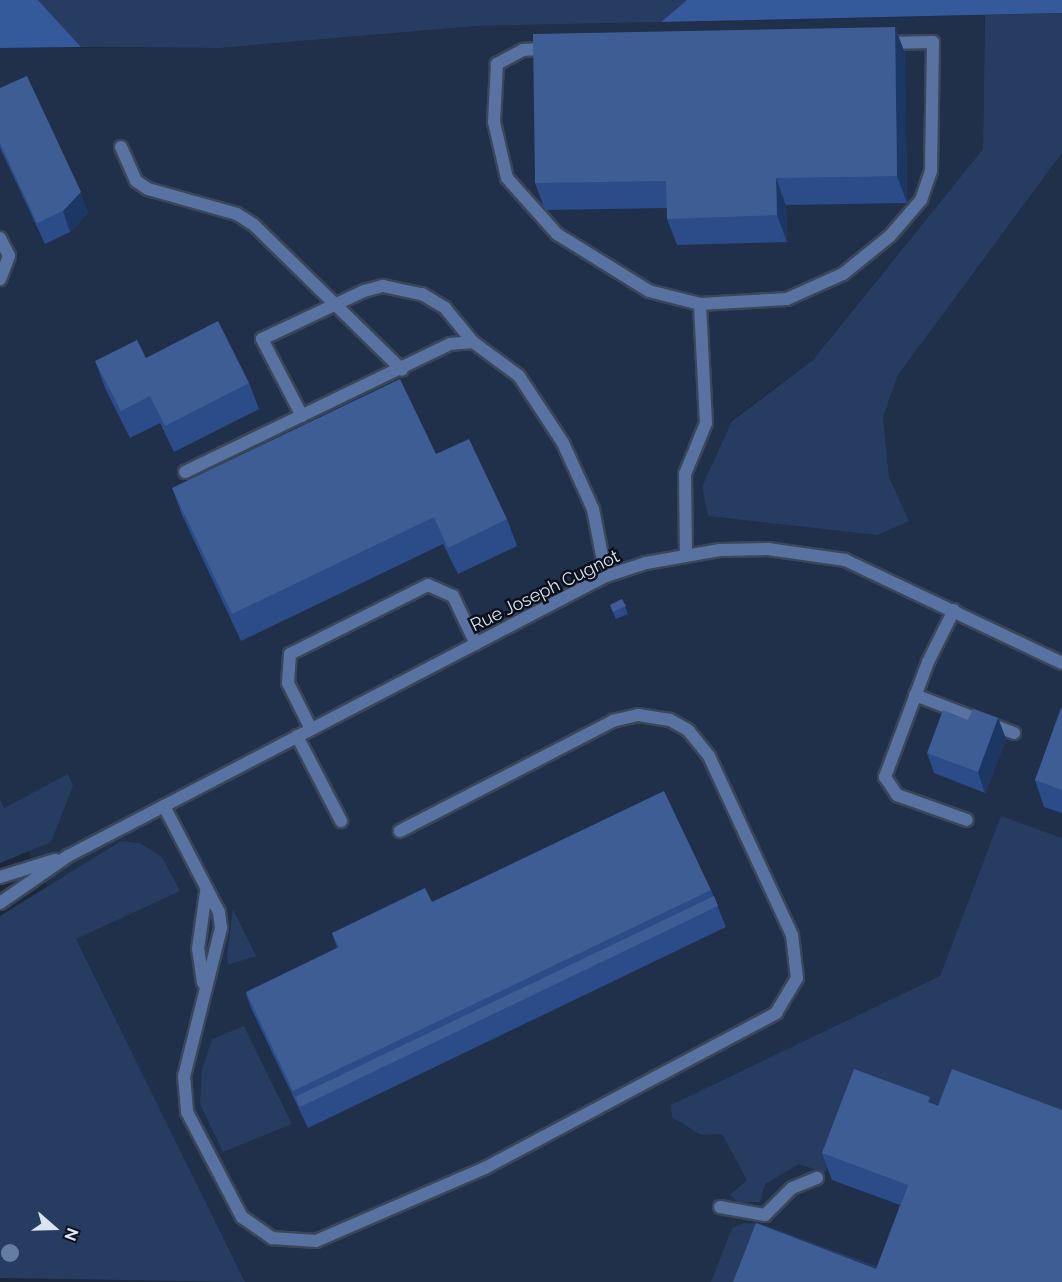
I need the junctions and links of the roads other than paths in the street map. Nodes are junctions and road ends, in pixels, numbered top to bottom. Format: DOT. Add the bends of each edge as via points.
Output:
graph roads {
  1 [pos="874,43"];
  2 [pos="558,49"];
  3 [pos="121,147"];
  4 [pos="0,238"];
  5 [pos="0,279"];
  6 [pos="339,304"];
  7 [pos="700,304"];
  8 [pos="473,342"];
  9 [pos="402,370"];
  10 [pos="302,416"];
  11 [pos="185,471"];
  12 [pos="686,555"];
  13 [pos="606,576"];
  14 [pos="954,610"];
  15 [pos="476,644"];
  16 [pos="1062,663"];
  17 [pos="915,695"];
  18 [pos="311,729"];
  19 [pos="1014,733"];
  20 [pos="297,736"];
  21 [pos="164,806"];
  22 [pos="341,820"];
  23 [pos="967,820"];
  24 [pos="400,831"];
  25 [pos="68,856"];
  26 [pos="0,877"];
  27 [pos="206,892"];
  28 [pos="0,903"];
  29 [pos="203,983"];
  30 [pos="817,1178"];
  31 [pos="720,1207"];
  1 -- 7 [label="street" via="933,42 931,171 921,200 890,236 843,274 787,299"];
  2 -- 7 [label="street" via="523,50 497,64 494,122 507,178 557,234 649,291"];
  3 -- 6 [label="street" via="142,185 237,214 273,241"];
  4 -- 5 [label="street" via="9,256"];
  6 -- 8 [label="street" via="383,286 412,291 445,308"];
  6 -- 9 [label="street"];
  6 -- 10 [label="street" via="262,339"];
  7 -- 12 [label="street" via="706,423 685,474"];
  8 -- 9 [label="street" via="450,344"];
  8 -- 13 [label="street" via="519,376 547,415 593,508"];
  9 -- 10 [label="street"];
  10 -- 11 [label="street"];
  12 -- 13 [label="street, Rue Joseph Cugnot"];
  12 -- 14 [label="street, Rue Joseph Cugnot" via="806,551 887,576"];
  13 -- 15 [label="street, Rue Joseph Cugnot"];
  14 -- 16 [label="street, Rue Joseph Cugnot"];
  14 -- 17 [label="street"];
  15 -- 18 [label="street, Rue Joseph Cugnot"];
  15 -- 18 [label="street" via="453,596 428,585 291,654 288,683"];
  17 -- 19 [label="street"];
  17 -- 23 [label="street" via="885,784 897,795"];
  18 -- 20 [label="street, Rue Joseph Cugnot"];
  20 -- 21 [label="street, Rue Joseph Cugnot"];
  20 -- 22 [label="street"];
  21 -- 25 [label="street, Rue Joseph Cugnot"];
  21 -- 27 [label="street"];
  24 -- 29 [label="street" via="614,722 638,715 670,720 688,730 709,756 792,935 797,978 776,1013 485,1168 316,1241 290,1242 257,1231 242,1217 187,1112 184,1076"];
  25 -- 26 [label="street, Rue Joseph Cugnot"];
  25 -- 28 [label="street, Rue Joseph Cugnot"];
  27 -- 29 [label="street" via="198,949"];
  27 -- 29 [label="street" via="219,912 221,928"];
  30 -- 31 [label="street" via="792,1188 765,1215"];
}
